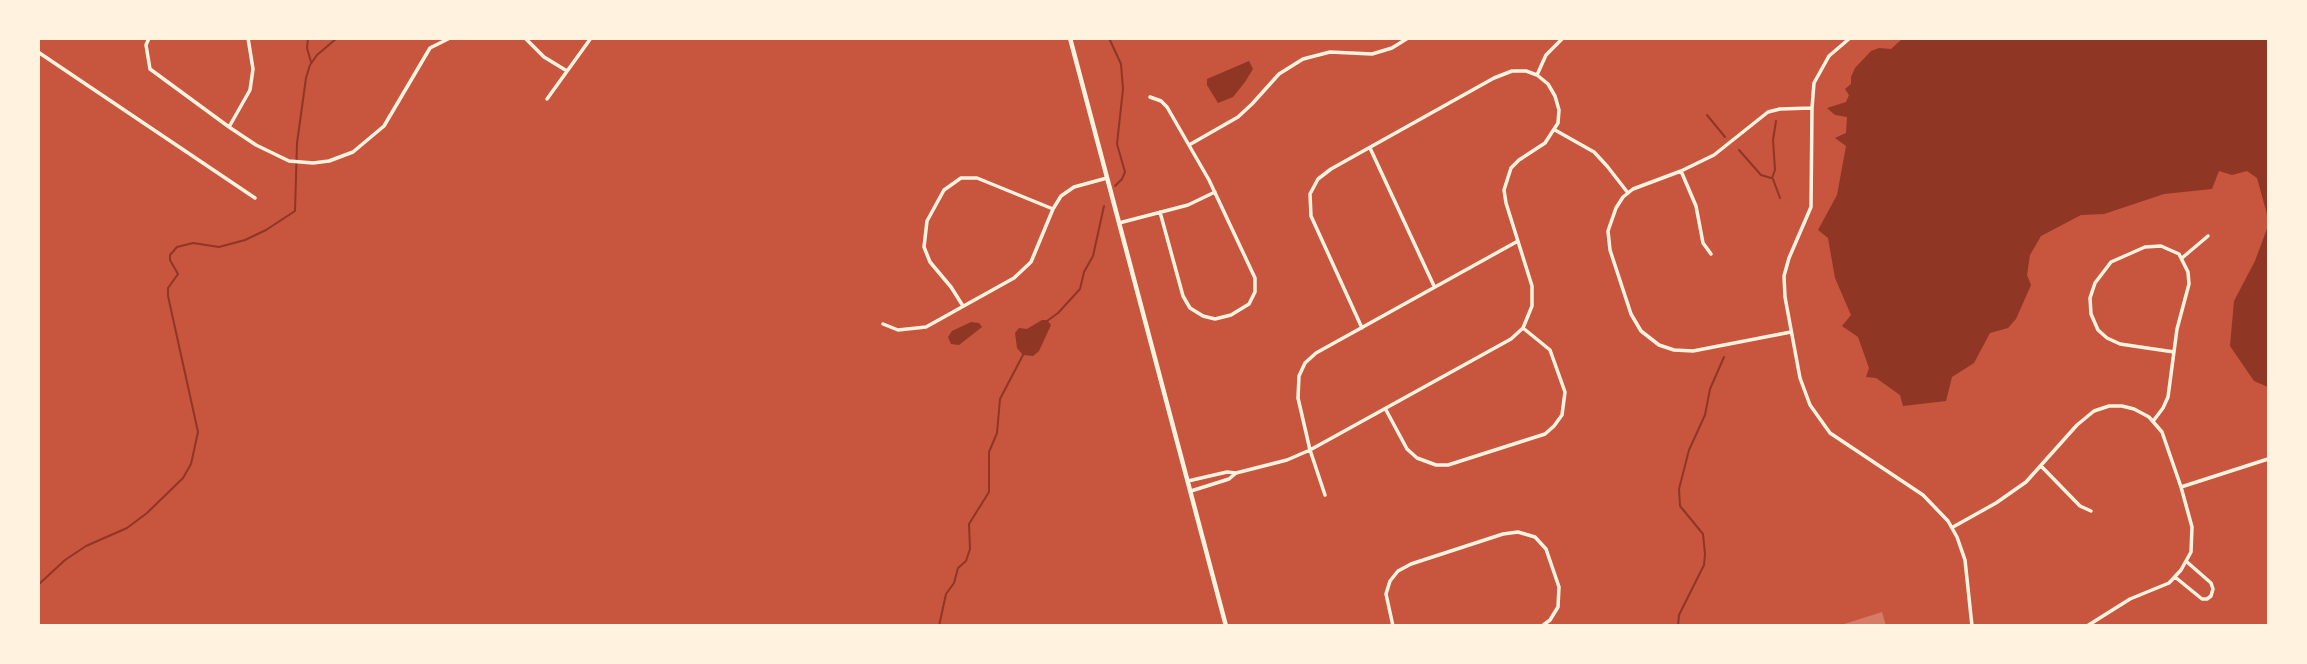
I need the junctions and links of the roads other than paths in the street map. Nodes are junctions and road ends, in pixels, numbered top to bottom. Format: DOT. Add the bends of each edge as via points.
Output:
graph roads {
  1 [pos="149,38"];
  2 [pos="248,38"];
  3 [pos="450,38"];
  4 [pos="525,38"];
  5 [pos="592,38"];
  6 [pos="1070,38"];
  7 [pos="1408,38"];
  8 [pos="1563,38"];
  9 [pos="1850,38"];
  10 [pos="38,52"];
  11 [pos="567,71"];
  12 [pos="1536,75"];
  13 [pos="1150,97"];
  14 [pos="547,99"];
  15 [pos="1812,108"];
  16 [pos="229,127"];
  17 [pos="1555,130"];
  18 [pos="1189,145"];
  19 [pos="1370,148"];
  20 [pos="1681,172"];
  21 [pos="1107,178"];
  22 [pos="1215,192"];
  23 [pos="1628,193"];
  24 [pos="255,198"];
  25 [pos="1053,209"];
  26 [pos="1160,212"];
  27 [pos="1119,223"];
  28 [pos="2208,236"];
  29 [pos="1518,242"];
  30 [pos="1711,254"];
  31 [pos="2182,258"];
  32 [pos="1434,287"];
  33 [pos="964,306"];
  34 [pos="883,324"];
  35 [pos="1362,328"];
  36 [pos="1523,328"];
  37 [pos="1791,332"];
  38 [pos="2174,352"];
  39 [pos="1385,410"];
  40 [pos="2154,421"];
  41 [pos="1310,450"];
  42 [pos="2269,459"];
  43 [pos="2041,466"];
  44 [pos="1236,473"];
  45 [pos="1188,481"];
  46 [pos="2181,487"];
  47 [pos="1190,491"];
  48 [pos="1325,495"];
  49 [pos="2091,511"];
  50 [pos="1952,528"];
  51 [pos="2187,562"];
  52 [pos="2175,577"];
  53 [pos="1226,625"];
  54 [pos="1393,625"];
  55 [pos="1542,625"];
  56 [pos="1972,625"];
  57 [pos="2087,625"];
  1 -- 16 [label="street" via="150,69"];
  2 -- 16 [label="street" via="253,69 250,90"];
  3 -- 16 [label="street" via="430,48 384,126 353,152 329,161 289,161"];
  4 -- 11 [label="street"];
  5 -- 11 [label="street"];
  6 -- 21 [label="street"];
  7 -- 18 [label="street" via="1371,54 1330,52 1296,62 1244,111"];
  8 -- 12 [label="street" via="1546,55"];
  9 -- 15 [label="street" via="1821,67"];
  10 -- 24 [label="street"];
  11 -- 14 [label="street"];
  12 -- 17 [label="street" via="1555,96 1559,117"];
  12 -- 19 [label="street" via="1505,73"];
  13 -- 18 [label="street" via="1166,105"];
  15 -- 20 [label="street" via="1763,114 1722,150"];
  15 -- 37 [label="street" via="1812,201 1784,281"];
  17 -- 23 [label="street" via="1594,152"];
  17 -- 29 [label="street" via="1545,143 1519,160 1506,178 1505,196"];
  18 -- 22 [label="street"];
  19 -- 32 [label="street"];
  19 -- 35 [label="street" via="1323,174 1312,189 1309,205"];
  20 -- 23 [label="street"];
  20 -- 30 [label="street" via="1696,206 1703,243"];
  21 -- 25 [label="street" via="1069,190"];
  21 -- 27 [label="street"];
  22 -- 26 [label="street"];
  22 -- 26 [label="street" via="1255,283 1249,304 1225,317 1203,316 1185,301"];
  23 -- 37 [label="street" via="1613,214 1609,246 1631,314 1647,337 1666,348 1687,351"];
  25 -- 33 [label="street" via="1024,271"];
  25 -- 33 [label="street" via="977,178 961,178 944,190 927,220 924,247"];
  26 -- 27 [label="street"];
  27 -- 45 [label="street"];
  28 -- 31 [label="street"];
  29 -- 32 [label="street"];
  29 -- 36 [label="street" via="1532,286 1532,306"];
  31 -- 38 [label="street" via="2189,284"];
  31 -- 38 [label="street" via="2166,247 2150,246 2111,262 2095,283 2089,303 2095,325 2106,338"];
  32 -- 35 [label="street"];
  33 -- 34 [label="street" via="922,328 898,330"];
  35 -- 41 [label="street" via="1316,353 1302,369 1297,392"];
  36 -- 39 [label="street"];
  36 -- 39 [label="street" via="1550,350 1565,392 1562,415 1545,434 1436,466 1407,449"];
  37 -- 50 [label="street" via="1803,390 1824,425 1844,444 1923,495"];
  38 -- 40 [label="street" via="2168,397"];
  39 -- 41 [label="street"];
  40 -- 43 [label="street" via="2129,407 2101,408 2081,420"];
  40 -- 46 [label="street" via="2165,438"];
  41 -- 44 [label="street"];
  41 -- 48 [label="street"];
  42 -- 46 [label="street"];
  43 -- 49 [label="street" via="2080,506"];
  43 -- 50 [label="street" via="2009,495"];
  44 -- 45 [label="street"];
  44 -- 47 [label="street"];
  45 -- 47 [label="street"];
  46 -- 51 [label="street" via="2193,532"];
  47 -- 53 [label="street"];
  50 -- 56 [label="street" via="1965,559"];
  51 -- 52 [label="street"];
  51 -- 52 [label="street" via="2211,583 2211,596 2199,597"];
  52 -- 57 [label="street"];
  54 -- 55 [label="street" via="1386,594 1398,571 1518,532 1543,544 1559,587 1558,607"];
}
